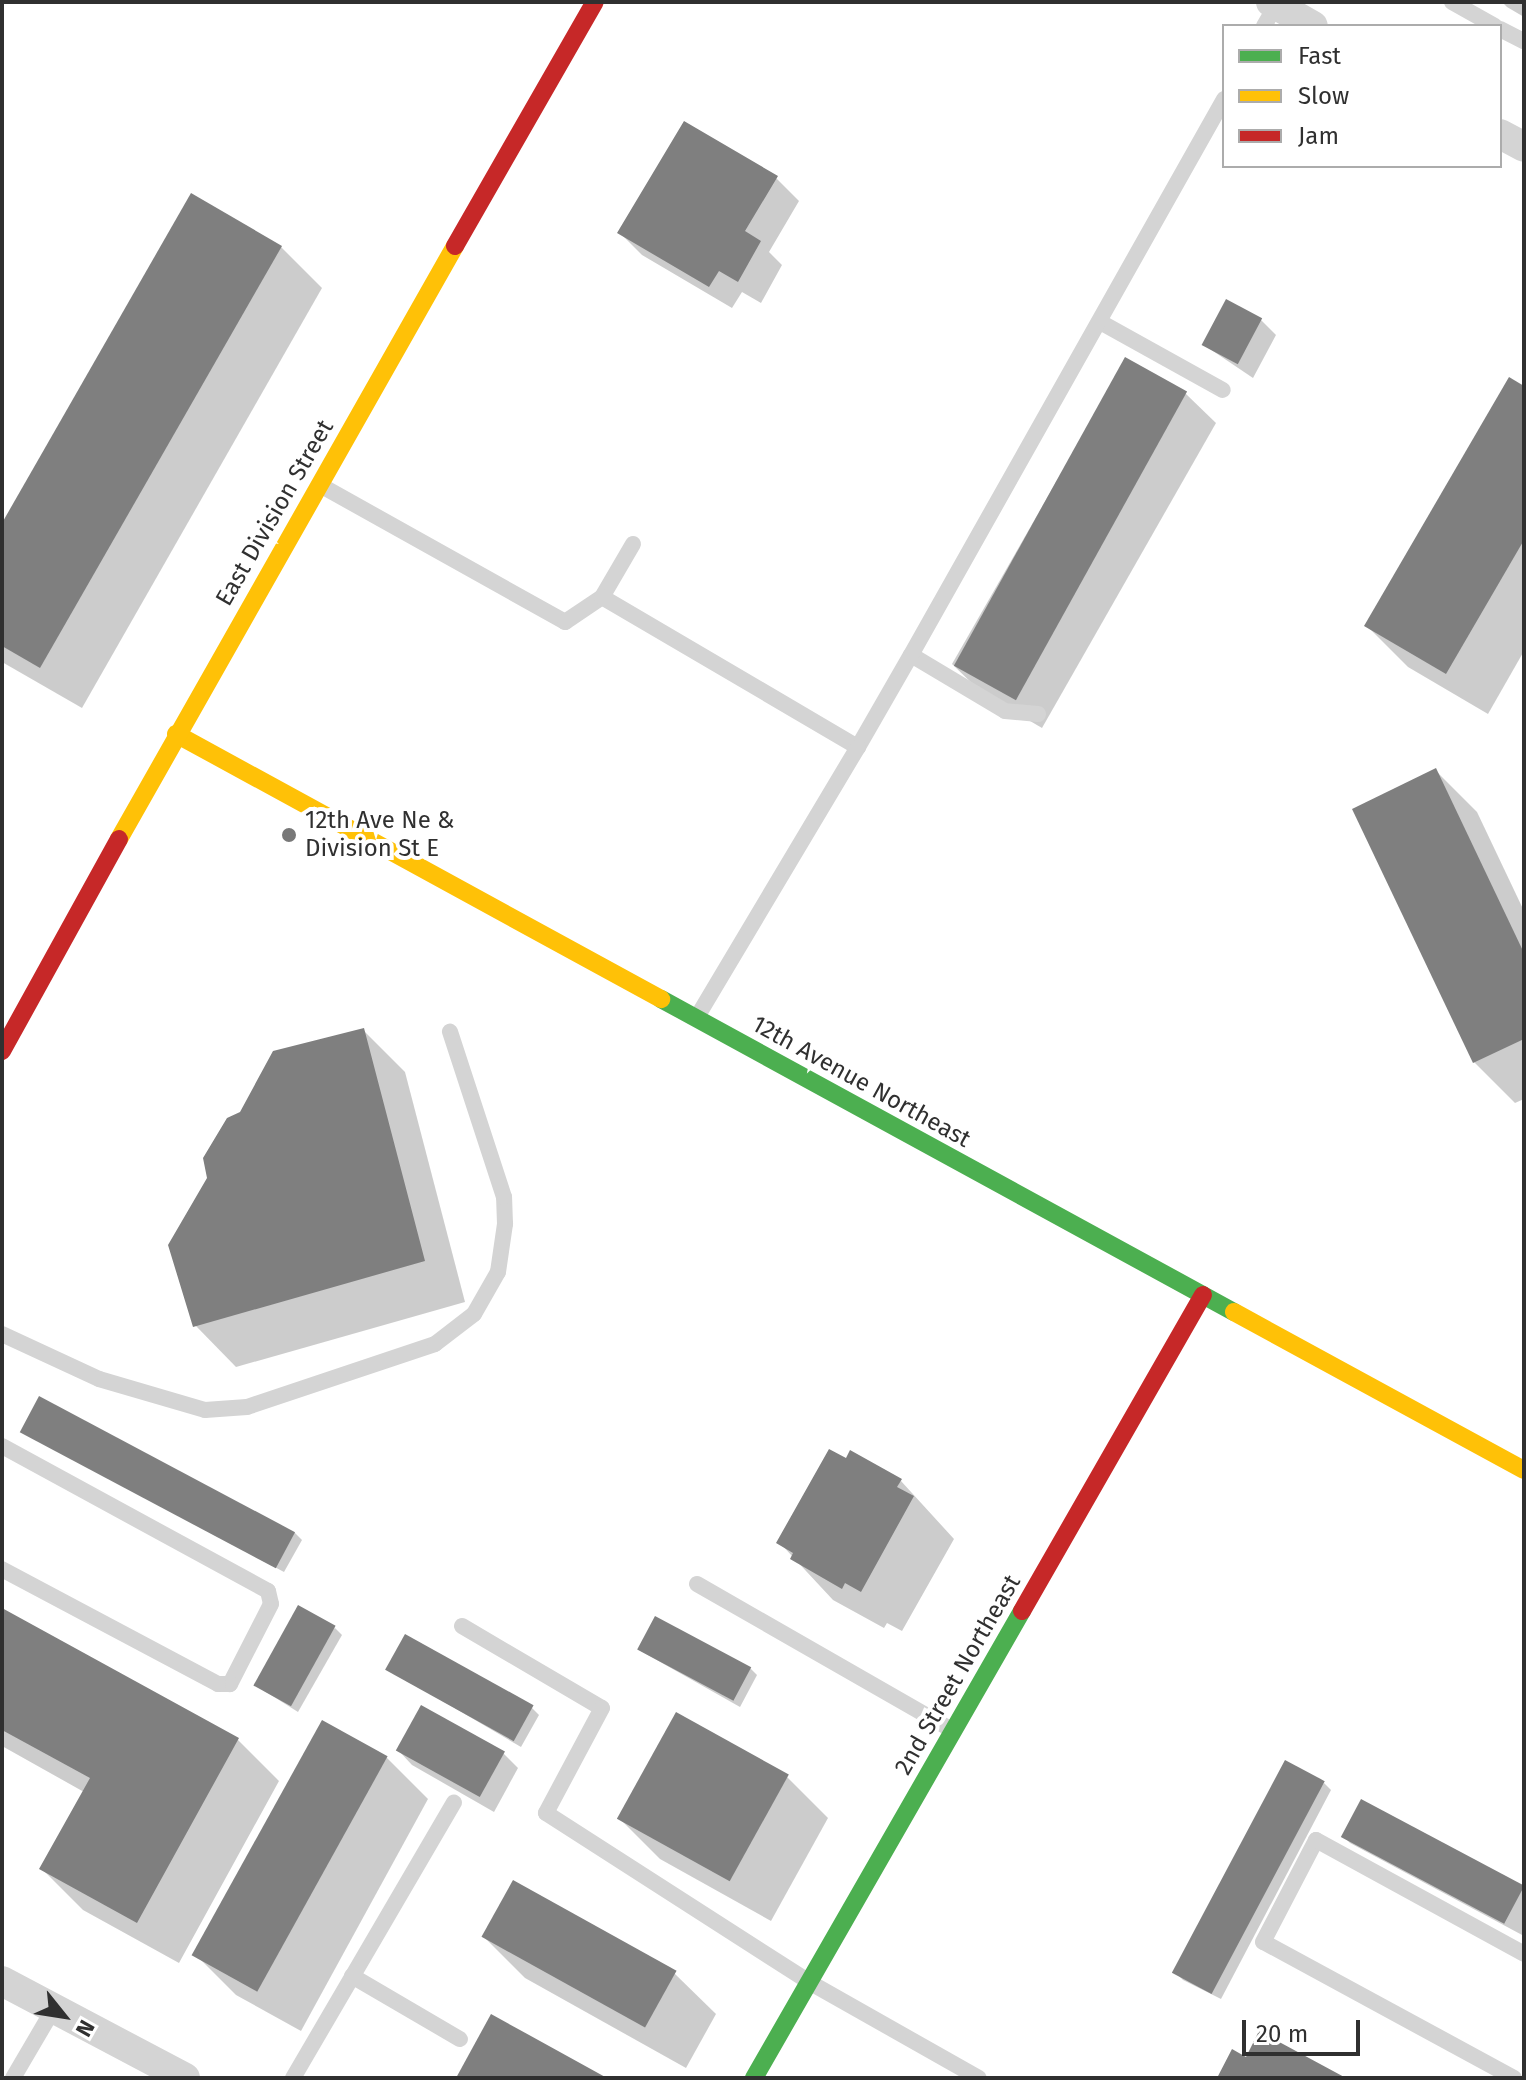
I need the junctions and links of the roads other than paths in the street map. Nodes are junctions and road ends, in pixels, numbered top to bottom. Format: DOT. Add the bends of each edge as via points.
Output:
graph roads {
  1 [pos="595,2"];
  2 [pos="1452,2"];
  3 [pos="1270,11"];
  4 [pos="1307,24"];
  5 [pos="1492,24"];
  6 [pos="1502,30"];
  7 [pos="1524,41"];
  8 [pos="1222,103"];
  9 [pos="1502,135"];
  10 [pos="1524,147"];
  11 [pos="1102,323"];
  12 [pos="1223,390"];
  13 [pos="319,484"];
  14 [pos="633,544"];
  15 [pos="602,597"];
  16 [pos="911,655"];
  17 [pos="1038,714"];
  18 [pos="176,734"];
  19 [pos="858,747"];
  20 [pos="696,1019"];
  21 [pos="450,1032"];
  22 [pos="2,1051"];
  23 [pos="1203,1295"];
  24 [pos="2,1334"];
  25 [pos="2,1446"];
  26 [pos="1524,1470"];
  27 [pos="2,1569"];
  28 [pos="697,1584"];
  29 [pos="462,1626"];
  30 [pos="953,1731"];
  31 [pos="454,1803"];
  32 [pos="1524,1954"];
  33 [pos="352,1976"];
  34 [pos="2,1981"];
  35 [pos="809,1982"];
  36 [pos="54,2008"];
  37 [pos="460,2039"];
  38 [pos="13,2078"];
  39 [pos="185,2078"];
  40 [pos="293,2078"];
  41 [pos="754,2078"];
  42 [pos="979,2078"];
  43 [pos="1514,2078"];
  1 -- 13 [label="street, East Division Street"];
  2 -- 5 [label="lane"];
  3 -- 4 [label="street"];
  6 -- 7 [label="lane"];
  8 -- 11 [label="lane"];
  9 -- 10 [label="street"];
  11 -- 12 [label="lane"];
  11 -- 16 [label="lane"];
  13 -- 15 [label="lane" via="565,622"];
  13 -- 18 [label="street, East Division Street"];
  14 -- 15 [label="lane"];
  15 -- 19 [label="lane"];
  16 -- 17 [label="lane" via="1005,711"];
  16 -- 19 [label="lane"];
  18 -- 20 [label="street, 12th Avenue Northeast"];
  18 -- 22 [label="street, East Division Street"];
  19 -- 20 [label="lane"];
  20 -- 23 [label="street, 12th Avenue Northeast"];
  21 -- 24 [label="lane" via="504,1197 505,1224 498,1272 474,1314 435,1344 247,1407 205,1410 99,1379"];
  23 -- 26 [label="street, 12th Avenue Northeast"];
  23 -- 30 [label="street, 2nd Street Northeast"];
  25 -- 27 [label="lane" via="268,1591 271,1604 230,1684 218,1684"];
  28 -- 30 [label="lane"];
  29 -- 35 [label="lane" via="602,1708 546,1813"];
  30 -- 35 [label="street, 2nd Street Northeast"];
  31 -- 33 [label="lane"];
  32 -- 43 [label="lane" via="1316,1840 1263,1942"];
  33 -- 37 [label="lane"];
  33 -- 40 [label="lane"];
  34 -- 36 [label="street"];
  35 -- 41 [label="street, 2nd Street Northeast"];
  35 -- 42 [label="lane"];
  36 -- 38 [label="lane"];
  36 -- 39 [label="street"];
}
